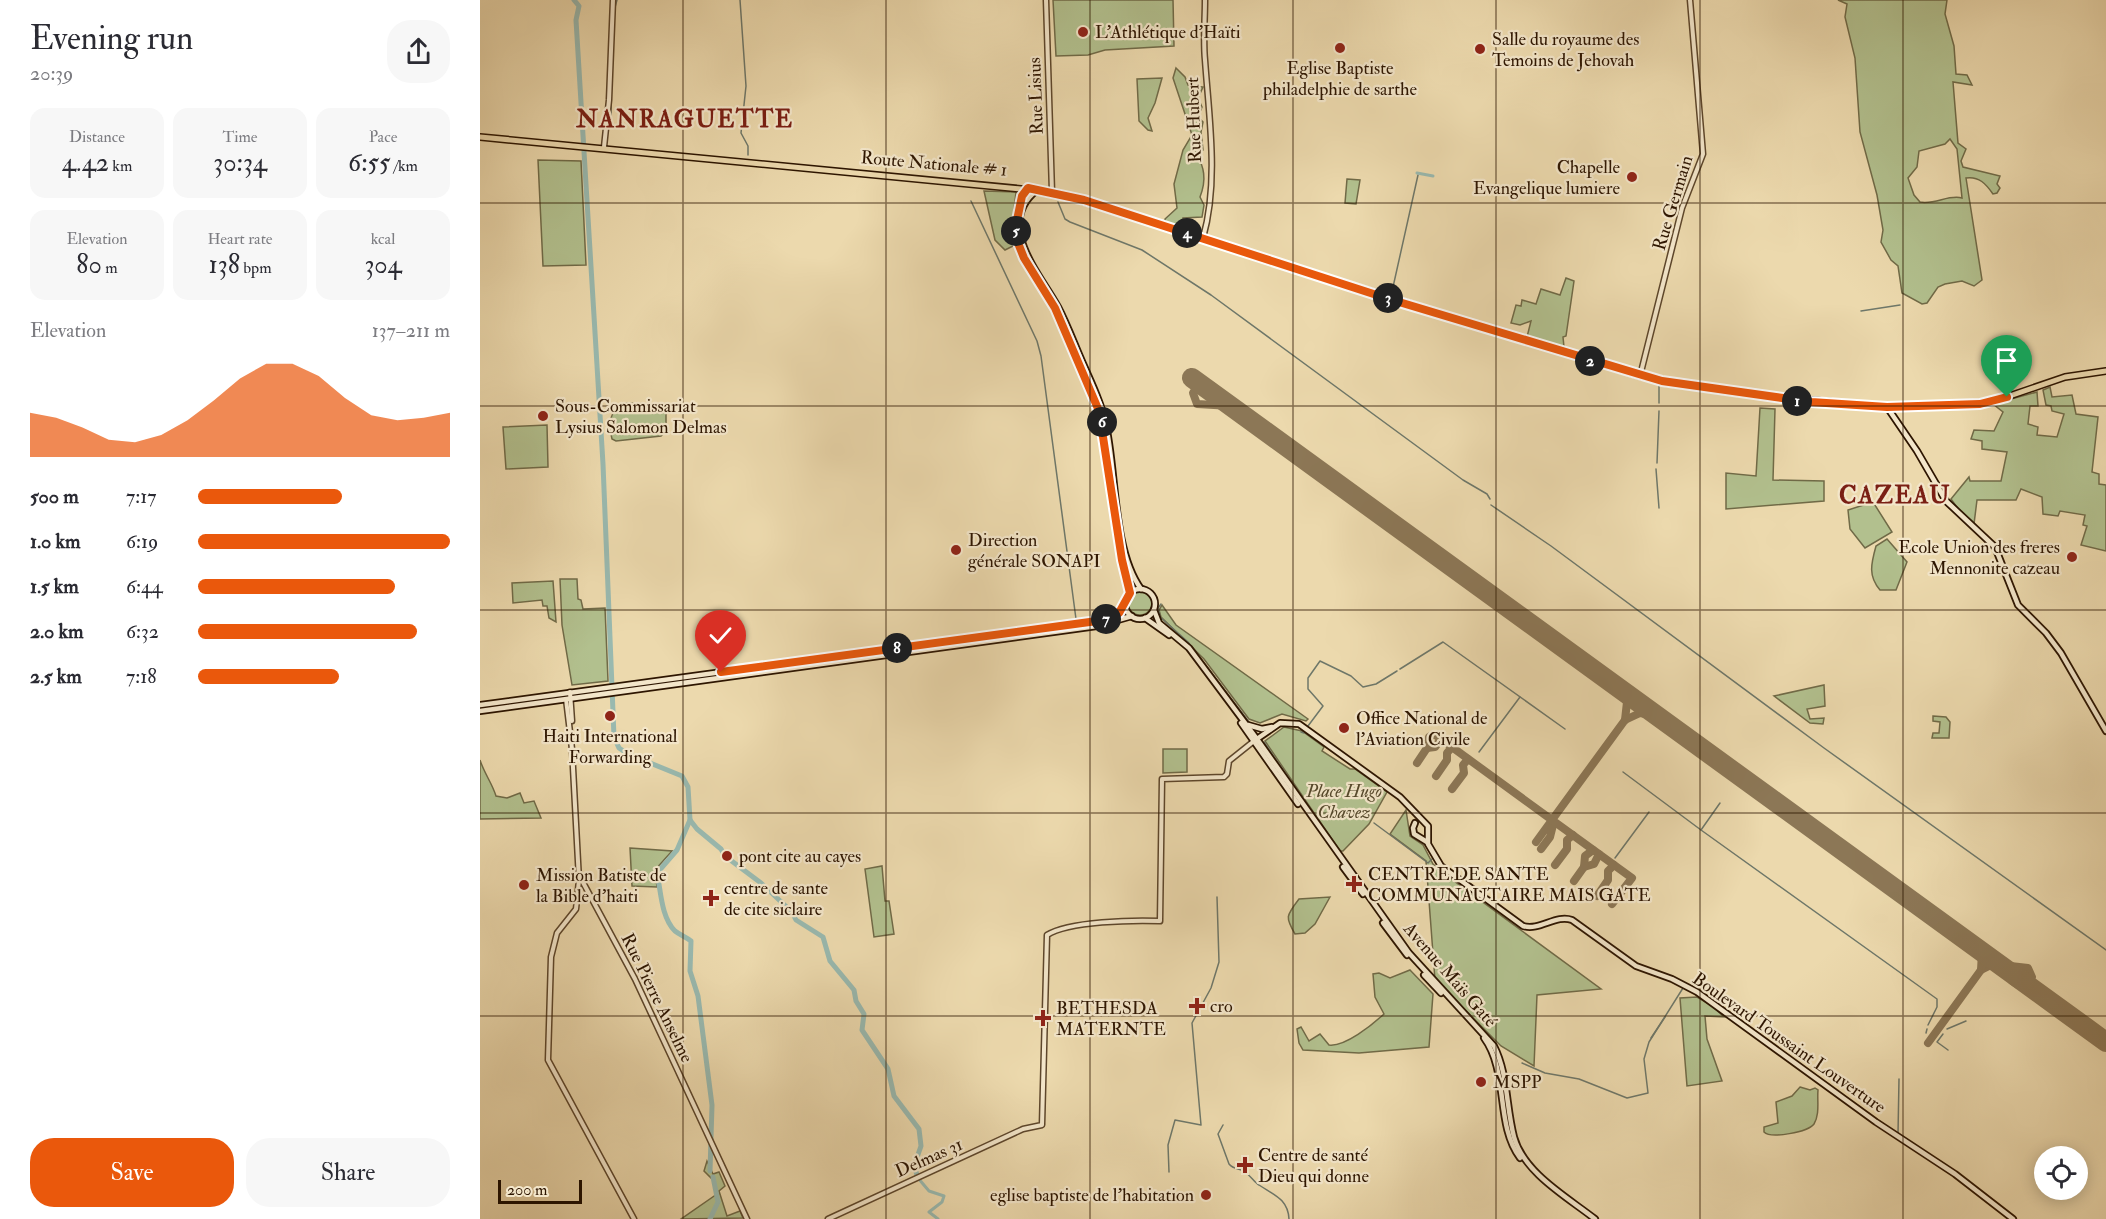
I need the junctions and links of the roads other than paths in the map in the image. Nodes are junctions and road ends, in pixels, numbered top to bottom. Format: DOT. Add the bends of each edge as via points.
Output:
graph roads {
  1 [pos="613,0"];
  2 [pos="1046,0"];
  3 [pos="1205,0"];
  4 [pos="1690,0"];
  5 [pos="480,137"];
  6 [pos="604,147"];
  7 [pos="1028,188"];
  8 [pos="1039,189"];
  9 [pos="1053,192"];
  10 [pos="1203,238"];
  11 [pos="2106,371"];
  12 [pos="1640,376"];
  13 [pos="1887,407"];
  14 [pos="1141,589"];
  15 [pos="1130,593"];
  16 [pos="1125,606"];
  17 [pos="1154,610"];
  18 [pos="1132,616"];
  19 [pos="1145,618"];
  20 [pos="620,688"];
  21 [pos="609,690"];
  22 [pos="568,692"];
  23 [pos="568,699"];
  24 [pos="480,705"];
  25 [pos="480,711"];
  26 [pos="1244,722"];
  27 [pos="1274,726"];
  28 [pos="2106,730"];
  29 [pos="1256,740"];
  30 [pos="1413,811"];
  31 [pos="1422,821"];
  32 [pos="1415,823"];
  33 [pos="1427,834"];
  34 [pos="1419,837"];
  35 [pos="1428,844"];
  36 [pos="579,874"];
  37 [pos="634,1219"];
  38 [pos="747,1219"];
  39 [pos="828,1219"];
  40 [pos="1593,1219"];
  41 [pos="2013,1219"];
  1 -- 6 [label="street"];
  2 -- 9 [label="street, Rue Lisius"];
  3 -- 10 [label="street, Rue Hubert" via="1210,141 1208,216"];
  4 -- 12 [label="street, Rue Germain" via="1703,154 1678,221"];
  5 -- 6 [label="main road, Route Nationale # 1"];
  6 -- 7 [label="main road, Route Nationale # 1"];
  7 -- 8 [label="main road, Route Nationale # 1"];
  7 -- 15 [label="main road" via="1022,196 1016,225 1018,243 1055,308 1099,411"];
  8 -- 9 [label="main road, Route Nationale # 1"];
  8 -- 14 [label="main road" via="1024,207 1020,238 1063,317 1102,410 1127,564"];
  9 -- 10 [label="main road, Route Nationale # 1"];
  10 -- 12 [label="main road, Route Nationale # 1"];
  11 -- 13 [label="main road, Route Nationale # 1" via="2065,377 1986,403"];
  12 -- 13 [label="main road, Route Nationale # 1" via="1789,400"];
  13 -- 28 [label="main road" via="1949,504 1995,548 2016,603 2061,653"];
  14 -- 15 [label="main road"];
  14 -- 17 [label="main road" via="1153,596"];
  15 -- 16 [label="main road"];
  16 -- 18 [label="main road"];
  16 -- 20 [label="main road" via="1110,618 1097,621"];
  17 -- 19 [label="main road"];
  17 -- 26 [label="main road, Avenue Maïs Gaté" via="1159,623 1189,648"];
  18 -- 19 [label="main road"];
  18 -- 20 [label="main road" via="1096,626"];
  19 -- 29 [label="main road, Avenue Maïs Gaté" via="1186,649"];
  20 -- 21 [label="main road"];
  21 -- 22 [label="main road"];
  21 -- 23 [label="main road"];
  22 -- 23 [label="street"];
  22 -- 24 [label="main road"];
  23 -- 25 [label="main road"];
  23 -- 36 [label="street"];
  26 -- 27 [label="main road" via="1256,728"];
  26 -- 29 [label="main road, Avenue Maïs Gaté"];
  27 -- 29 [label="main road"];
  27 -- 30 [label="main road" via="1285,722 1299,724 1394,792"];
  29 -- 39 [label="street, Delmas 31" via="1229,760 1224,777 1162,779 1160,921 1125,920 1047,935 1042,1125 1023,1129"];
  29 -- 40 [label="main road, Avenue Maïs Gaté" via="1409,953 1494,1046 1520,1153"];
  30 -- 31 [label="main road"];
  30 -- 32 [label="main road"];
  31 -- 32 [label="main road"];
  31 -- 33 [label="main road" via="1428,826"];
  32 -- 34 [label="main road" via="1413,831"];
  33 -- 34 [label="main road"];
  33 -- 35 [label="main road, Boulevard Toussaint Louverture"];
  34 -- 35 [label="main road, Boulevard Toussaint Louverture"];
  35 -- 41 [label="main road, Boulevard Toussaint Louverture" via="1449,873 1523,926 1532,928 1572,920 1636,966 1697,992"];
  36 -- 37 [label="street" via="576,909 557,933 551,957 548,1060"];
  36 -- 38 [label="street, Rue Pierre Anselme" via="635,979"];
}
